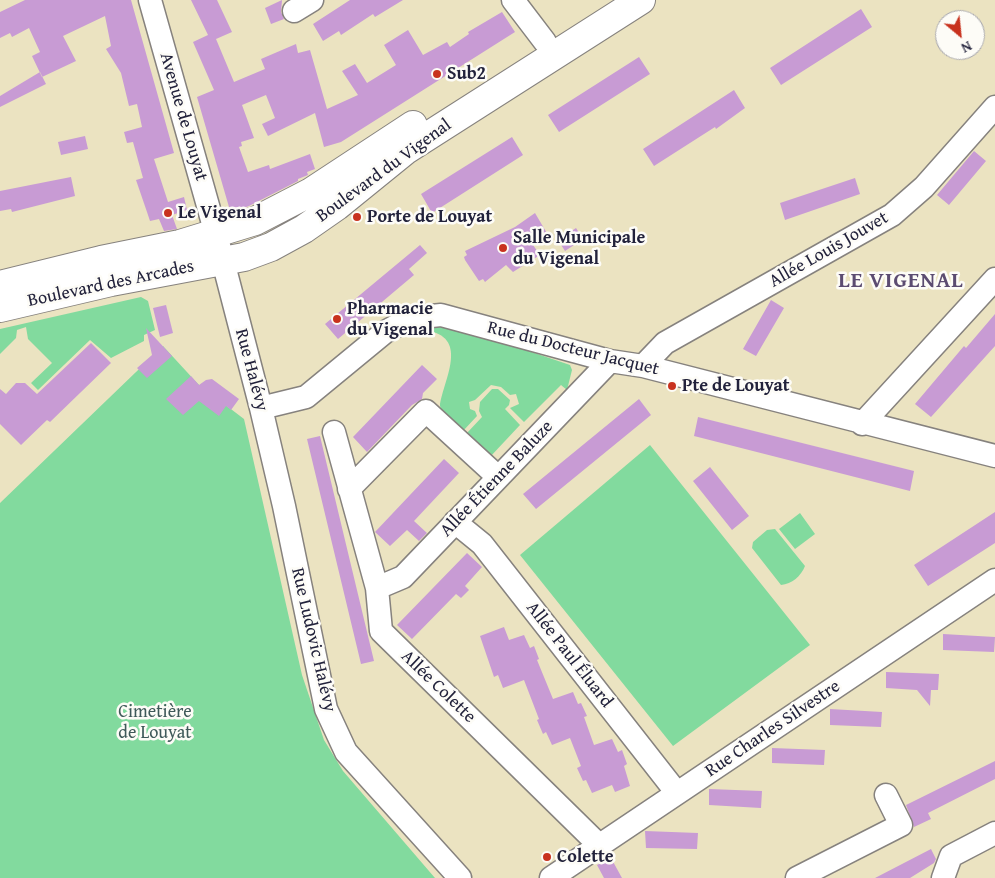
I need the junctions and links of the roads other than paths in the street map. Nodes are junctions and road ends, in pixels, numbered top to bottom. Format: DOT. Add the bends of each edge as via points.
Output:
graph roads {
  1 [pos="150,0"];
  2 [pos="513,0"];
  3 [pos="611,0"];
  4 [pos="640,0"];
  5 [pos="546,42"];
  6 [pos="995,106"];
  7 [pos="216,234"];
  8 [pos="222,260"];
  9 [pos="995,279"];
  10 [pos="0,285"];
  11 [pos="0,308"];
  12 [pos="610,361"];
  13 [pos="643,366"];
  14 [pos="261,408"];
  15 [pos="862,424"];
  16 [pos="334,432"];
  17 [pos="995,456"];
  18 [pos="498,478"];
  19 [pos="349,489"];
  20 [pos="284,506"];
  21 [pos="455,522"];
  22 [pos="995,580"];
  23 [pos="377,588"];
  24 [pos="677,794"];
  25 [pos="886,795"];
  26 [pos="995,833"];
  27 [pos="600,846"];
  28 [pos="460,878"];
  29 [pos="552,878"];
  30 [pos="797,878"];
  31 [pos="943,878"];
  1 -- 7 [label="street, Avenue de Louyat"];
  2 -- 5 [label="street"];
  3 -- 5 [label="main road, Boulevard du Vigenal"];
  4 -- 8 [label="main road, Boulevard du Vigenal" via="406,150 304,229 271,247 244,257"];
  5 -- 7 [label="main road, Boulevard du Vigenal" via="311,192 264,217"];
  6 -- 13 [label="street, Allée Louis Jouvet" via="924,187 892,215 665,343"];
  7 -- 8 [label="street, Rue Halévy"];
  7 -- 10 [label="main road, Boulevard des Arcades"];
  8 -- 11 [label="main road, Boulevard des Arcades"];
  8 -- 14 [label="street, Rue Halévy"];
  9 -- 15 [label="street"];
  12 -- 13 [label="street, Rue du Docteur Jacquet"];
  12 -- 14 [label="street, Rue du Docteur Jacquet" via="441,315 411,318 385,332 306,396"];
  12 -- 18 [label="street, Allée Étienne Baluze"];
  13 -- 15 [label="street, Rue du Docteur Jacquet"];
  14 -- 20 [label="street, Rue Halévy"];
  15 -- 17 [label="street, Rue du Docteur Jacquet"];
  16 -- 19 [label="street, Allée Colette"];
  18 -- 19 [label="street" via="426,411"];
  18 -- 21 [label="street, Allée Étienne Baluze"];
  19 -- 23 [label="street, Allée Colette"];
  20 -- 28 [label="street, Rue Ludovic Halévy" via="326,709 346,752"];
  21 -- 23 [label="street, Allée Étienne Baluze" via="403,577"];
  21 -- 24 [label="street, Allée Paul Éluard" via="482,544"];
  22 -- 24 [label="street, Rue Charles Silvestre"];
  23 -- 27 [label="street, Allée Colette" via="381,631"];
  24 -- 27 [label="street, Rue Charles Silvestre"];
  25 -- 30 [label="street" via="901,825"];
  26 -- 31 [label="street" via="951,856"];
  27 -- 29 [label="street, Rue Charles Silvestre"];
}
